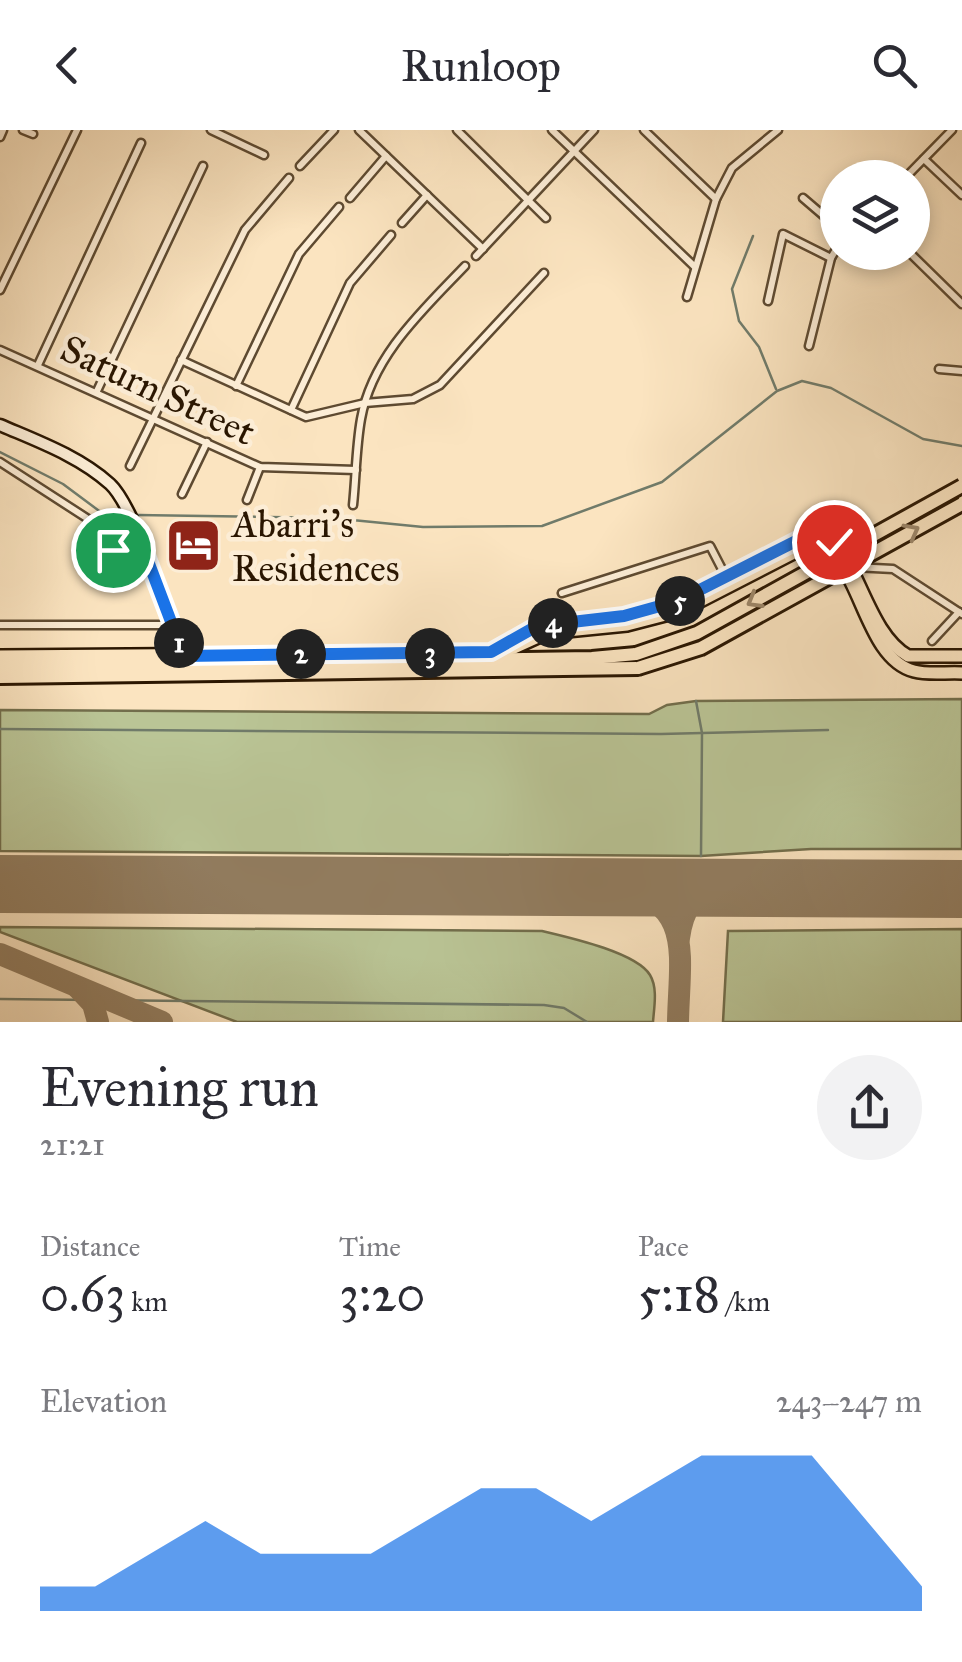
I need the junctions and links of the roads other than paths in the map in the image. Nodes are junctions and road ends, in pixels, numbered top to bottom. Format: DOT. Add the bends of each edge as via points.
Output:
graph roads {
  1 [pos="3,130"];
  2 [pos="22,130"];
  3 [pos="77,130"];
  4 [pos="211,130"];
  5 [pos="334,130"];
  6 [pos="360,130"];
  7 [pos="457,130"];
  8 [pos="552,130"];
  9 [pos="594,130"];
  10 [pos="644,130"];
  11 [pos="778,130"];
  12 [pos="952,130"];
  13 [pos="34,134"];
  14 [pos="0,137"];
  15 [pos="141,143"];
  16 [pos="574,151"];
  17 [pos="264,155"];
  18 [pos="386,156"];
  19 [pos="924,159"];
  20 [pos="203,166"];
  21 [pos="300,166"];
  22 [pos="289,178"];
  23 [pos="427,195"];
  24 [pos="962,195"];
  25 [pos="350,198"];
  26 [pos="803,198"];
  27 [pos="716,199"];
  28 [pos="528,201"];
  29 [pos="339,207"];
  30 [pos="820,213"];
  31 [pos="546,218"];
  32 [pos="402,223"];
  33 [pos="391,235"];
  34 [pos="482,249"];
  35 [pos="820,252"];
  36 [pos="476,256"];
  37 [pos="465,266"];
  38 [pos="695,268"];
  39 [pos="828,270"];
  40 [pos="927,270"];
  41 [pos="544,273"];
  42 [pos="0,290"];
  43 [pos="688,297"];
  44 [pos="768,301"];
  45 [pos="962,304"];
  46 [pos="809,346"];
  47 [pos="0,350"];
  48 [pos="181,360"];
  49 [pos="38,365"];
  50 [pos="939,368"];
  51 [pos="962,372"];
  52 [pos="236,386"];
  53 [pos="97,391"];
  54 [pos="365,403"];
  55 [pos="290,410"];
  56 [pos="154,417"];
  57 [pos="0,425"];
  58 [pos="207,442"];
  59 [pos="0,462"];
  60 [pos="130,466"];
  61 [pos="260,467"];
  62 [pos="356,470"];
  63 [pos="962,486"];
  64 [pos="182,494"];
  65 [pos="246,500"];
  66 [pos="353,504"];
  67 [pos="962,504"];
  68 [pos="145,553"];
  69 [pos="852,567"];
  70 [pos="726,578"];
  71 [pos="562,593"];
  72 [pos="960,613"];
  73 [pos="0,625"];
  74 [pos="172,625"];
  75 [pos="932,641"];
  76 [pos="491,652"];
  77 [pos="0,656"];
  78 [pos="184,656"];
  79 [pos="962,656"];
  80 [pos="637,661"];
  81 [pos="0,667"];
  82 [pos="962,672"];
  83 [pos="0,676"];
  1 -- 14 [label="street"];
  2 -- 13 [label="street"];
  3 -- 42 [label="street"];
  4 -- 17 [label="street"];
  5 -- 21 [label="street"];
  6 -- 18 [label="street"];
  7 -- 28 [label="street"];
  8 -- 16 [label="street"];
  9 -- 16 [label="street"];
  10 -- 27 [label="street"];
  11 -- 27 [label="street" via="739,160"];
  12 -- 19 [label="street"];
  15 -- 49 [label="street"];
  16 -- 28 [label="street"];
  16 -- 38 [label="street"];
  18 -- 23 [label="street"];
  18 -- 25 [label="street"];
  19 -- 24 [label="street"];
  20 -- 53 [label="street"];
  22 -- 48 [label="street" via="245,230"];
  23 -- 32 [label="street"];
  23 -- 34 [label="street"];
  26 -- 30 [label="street"];
  27 -- 38 [label="street"];
  28 -- 31 [label="street"];
  28 -- 34 [label="street"];
  29 -- 52 [label="street" via="298,254"];
  33 -- 55 [label="street" via="350,283"];
  34 -- 36 [label="street"];
  35 -- 44 [label="street" via="784,233"];
  37 -- 54 [label="street" via="403,331"];
  38 -- 43 [label="street"];
  39 -- 46 [label="street"];
  40 -- 45 [label="street"];
  41 -- 54 [label="street" via="430,392"];
  47 -- 49 [label="street, Saturn Street"];
  48 -- 52 [label="street"];
  48 -- 56 [label="street"];
  49 -- 53 [label="street, Saturn Street"];
  50 -- 51 [label="street"];
  52 -- 55 [label="street"];
  53 -- 56 [label="street, Saturn Street"];
  54 -- 55 [label="street" via="317,418"];
  54 -- 62 [label="street"];
  56 -- 58 [label="street, Saturn Street"];
  56 -- 60 [label="street"];
  57 -- 68 [label="main road" via="112,485"];
  58 -- 61 [label="street, Saturn Street"];
  58 -- 64 [label="street"];
  59 -- 68 [label="street" via="102,528 114,551"];
  61 -- 62 [label="street, Saturn Street"];
  61 -- 65 [label="street"];
  62 -- 66 [label="street"];
  63 -- 80 [label="highway, one-way, bridge"];
  80 -- 67 [label="highway, one-way, bridge" via="701,648"];
  68 -- 74 [label="main road"];
  69 -- 70 [label="main road" via="834,542 812,534"];
  69 -- 72 [label="street" via="893,570"];
  69 -- 79 [label="main road" via="901,652"];
  70 -- 71 [label="street" via="710,546"];
  70 -- 76 [label="main road" via="644,612 537,626"];
  72 -- 75 [label="street"];
  73 -- 74 [label="street"];
  74 -- 78 [label="main road"];
  76 -- 78 [label="main road"];
  76 -- 82 [label="main road" via="547,634 681,611 814,543 840,565 897,661 916,672"];
  77 -- 78 [label="main road"];
  80 -- 81 [label="highway"];
  80 -- 83 [label="highway"];
}
